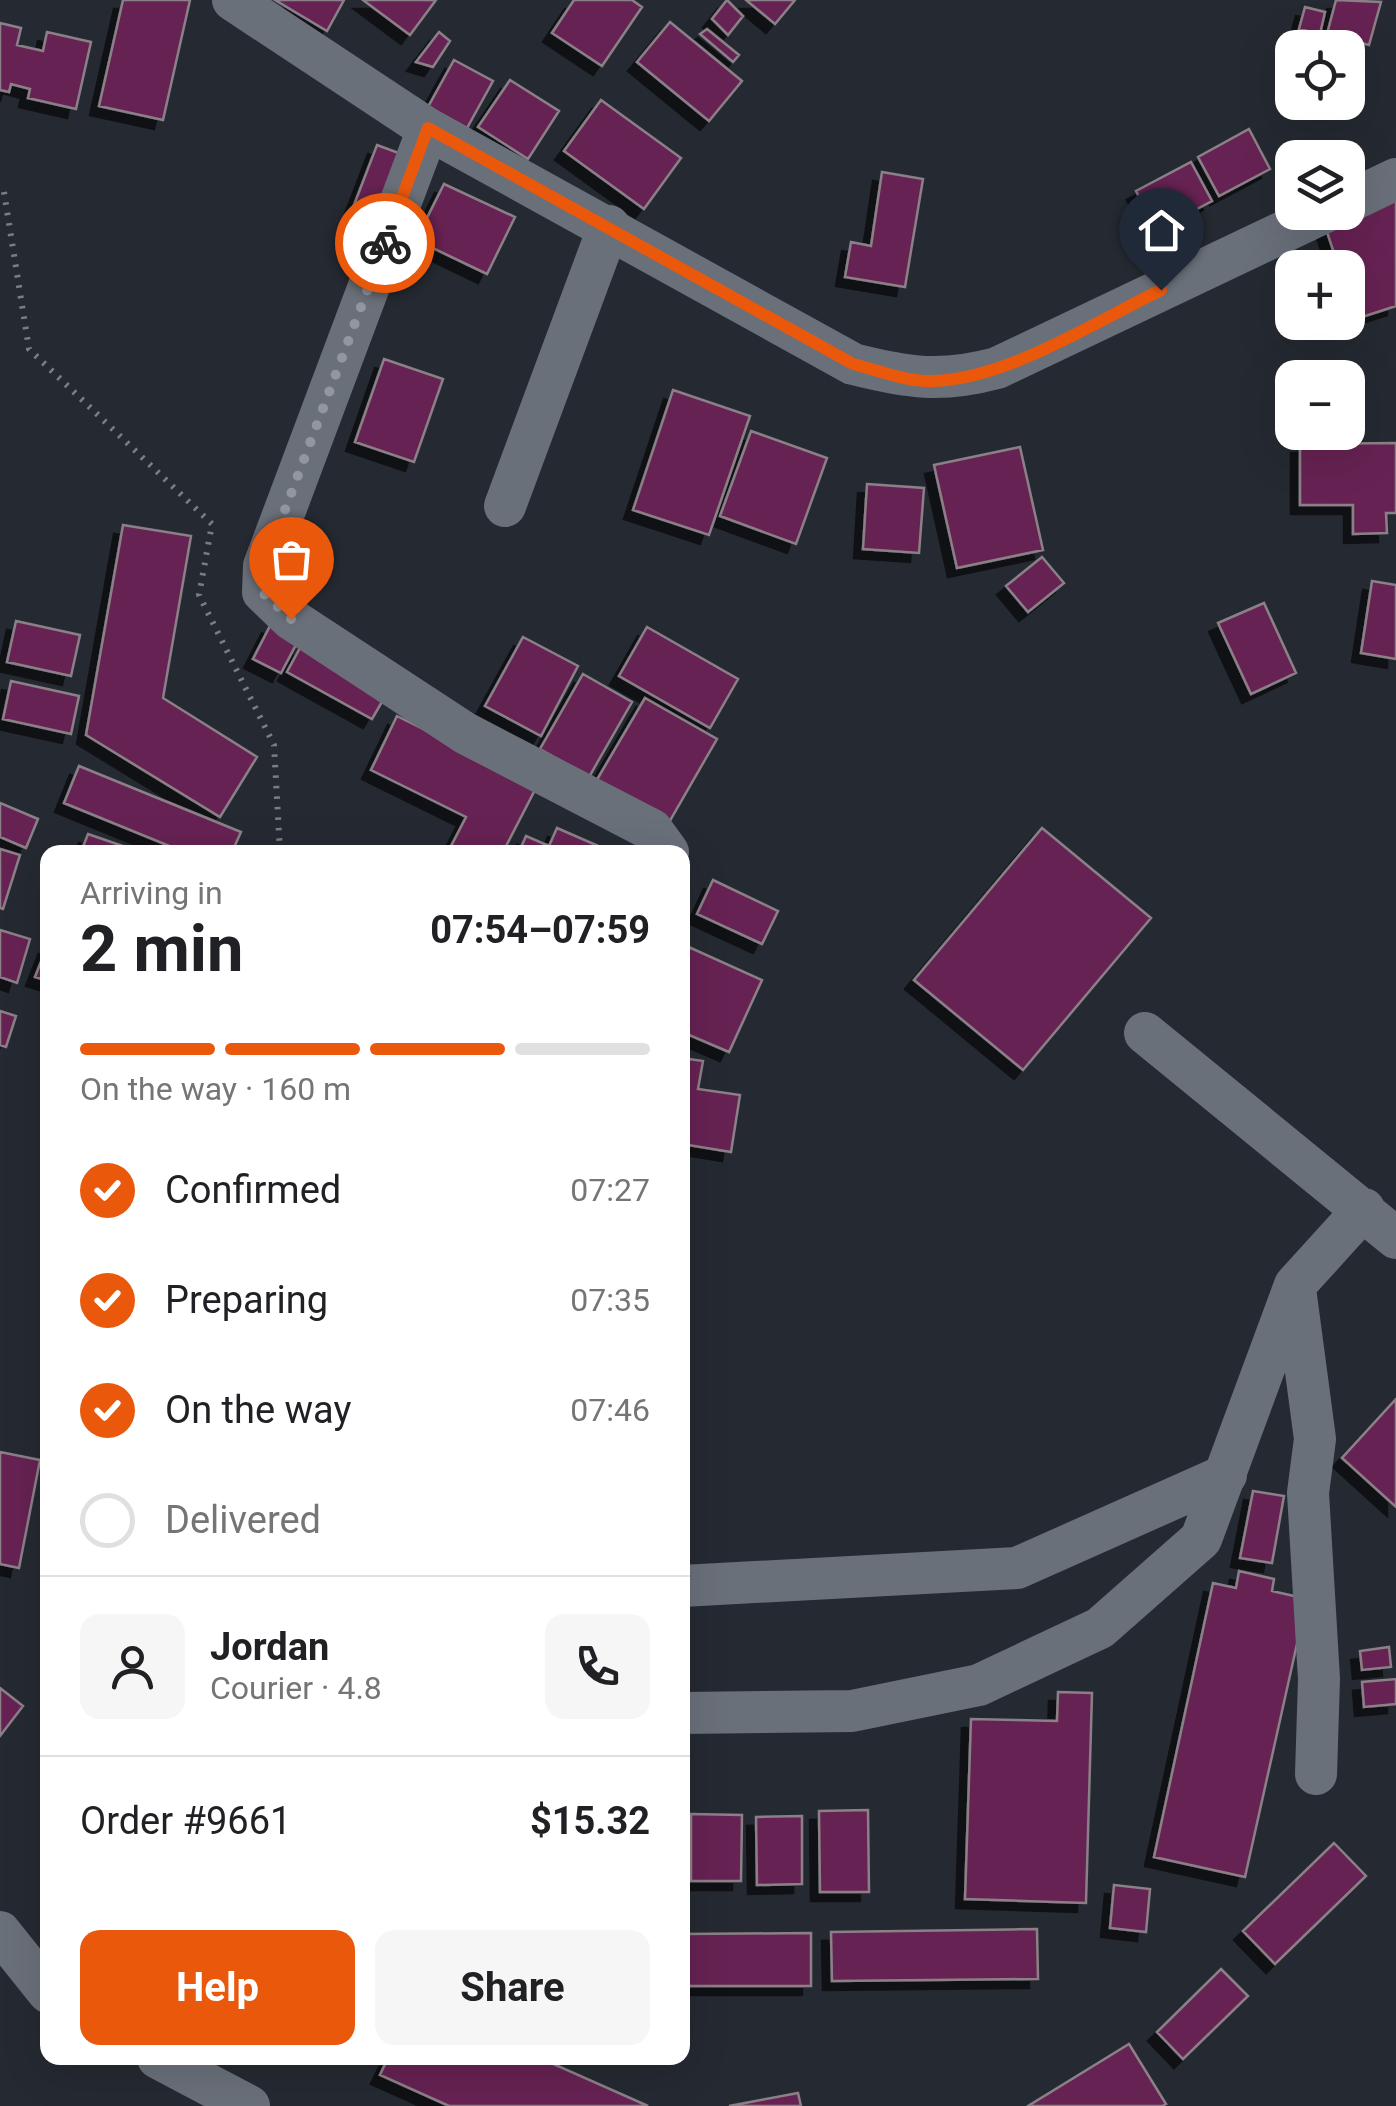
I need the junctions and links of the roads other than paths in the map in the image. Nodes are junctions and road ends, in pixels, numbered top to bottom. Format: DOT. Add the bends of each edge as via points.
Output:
graph roads {
  1 [pos="233,0"];
  2 [pos="428,128"];
  3 [pos="1396,179"];
  4 [pos="1365,194"];
  5 [pos="609,226"];
  6 [pos="1287,230"];
  7 [pos="505,506"];
  8 [pos="663,845"];
  9 [pos="1145,1033"];
  10 [pos="1364,1209"];
  11 [pos="1396,1238"];
  12 [pos="1295,1285"];
  13 [pos="1226,1475"];
  14 [pos="690,1586"];
  15 [pos="690,1713"];
  16 [pos="1316,1774"];
  17 [pos="0,1932"];
  18 [pos="40,1982"];
  19 [pos="171,2065"];
  20 [pos="249,2106"];
  1 -- 2 [label="street"];
  2 -- 5 [label="street"];
  2 -- 8 [label="street" via="264,566 262,592 291,619 464,733 652,830"];
  3 -- 4 [label="street"];
  5 -- 6 [label="street" via="853,364 915,380 997,368"];
  5 -- 7 [label="street"];
  9 -- 10 [label="street"];
  10 -- 11 [label="street"];
  10 -- 12 [label="street"];
  12 -- 13 [label="street"];
  12 -- 16 [label="street" via="1316,1439 1308,1493 1319,1679"];
  13 -- 14 [label="street" via="1017,1568"];
  13 -- 15 [label="street" via="1201,1539 1100,1628 979,1685 852,1711"];
  17 -- 18 [label="street"];
  19 -- 20 [label="street"];
}
